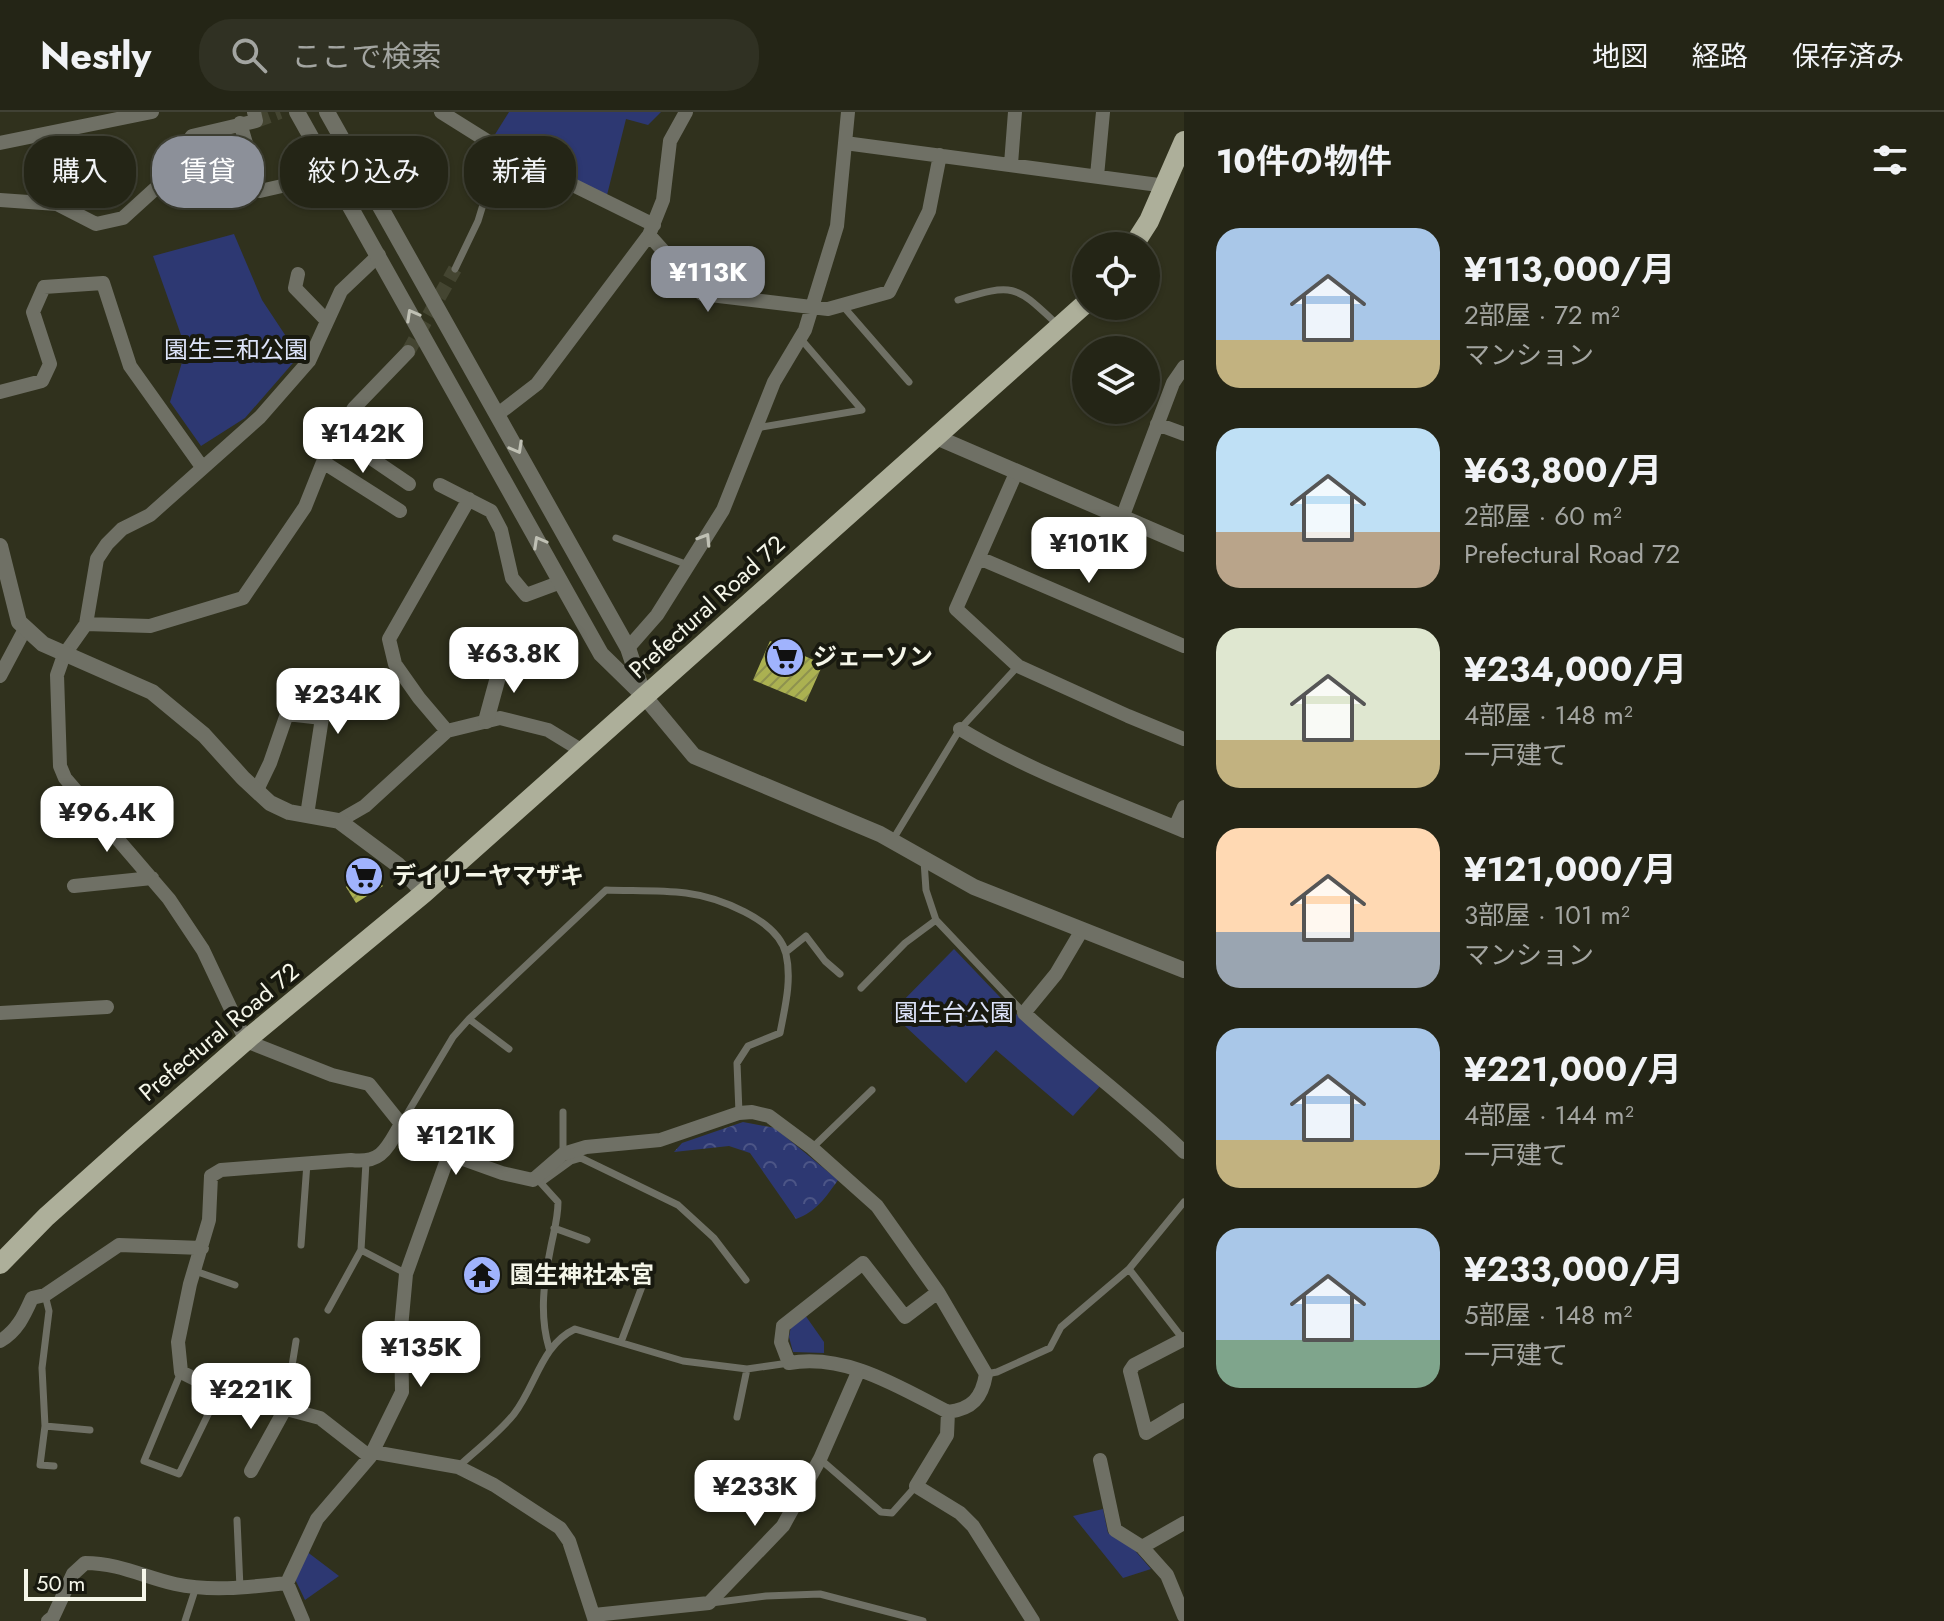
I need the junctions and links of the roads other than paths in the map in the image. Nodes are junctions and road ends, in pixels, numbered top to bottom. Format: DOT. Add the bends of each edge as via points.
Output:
graph roads {
  1 [pos="152,112"];
  2 [pos="254,112"];
  3 [pos="297,112"];
  4 [pos="327,112"];
  5 [pos="442,112"];
  6 [pos="686,112"];
  7 [pos="848,112"];
  8 [pos="1015,112"];
  9 [pos="1103,112"];
  10 [pos="240,123"];
  11 [pos="480,136"];
  12 [pos="1184,141"];
  13 [pos="0,143"];
  14 [pos="845,143"];
  15 [pos="940,155"];
  16 [pos="1011,164"];
  17 [pos="1097,176"];
  18 [pos="280,186"];
  19 [pos="1166,186"];
  20 [pos="576,190"];
  21 [pos="0,200"];
  22 [pos="482,208"];
  23 [pos="652,230"];
  24 [pos="1142,232"];
  25 [pos="379,255"];
  26 [pos="455,269"];
  27 [pos="298,274"];
  28 [pos="958,300"];
  29 [pos="842,305"];
  30 [pos="811,308"];
  31 [pos="1072,317"];
  32 [pos="327,321"];
  33 [pos="1061,328"];
  34 [pos="800,338"];
  35 [pos="408,352"];
  36 [pos="1184,367"];
  37 [pos="909,382"];
  38 [pos="0,392"];
  39 [pos="498,414"];
  40 [pos="1160,416"];
  41 [pos="1157,424"];
  42 [pos="755,428"];
  43 [pos="1184,434"];
  44 [pos="337,435"];
  45 [pos="936,437"];
  46 [pos="323,462"];
  47 [pos="202,467"];
  48 [pos="1016,473"];
  49 [pos="409,484"];
  50 [pos="440,485"];
  51 [pos="469,499"];
  52 [pos="400,511"];
  53 [pos="1122,518"];
  54 [pos="616,538"];
  55 [pos="1184,544"];
  56 [pos="0,546"];
  57 [pos="979,558"];
  58 [pos="688,565"];
  59 [pos="561,582"];
  60 [pos="86,624"];
  61 [pos="25,629"];
  62 [pos="1184,646"];
  63 [pos="628,648"];
  64 [pos="64,655"];
  65 [pos="511,655"];
  66 [pos="1018,666"];
  67 [pos="0,676"];
  68 [pos="645,697"];
  69 [pos="486,721"];
  70 [pos="960,729"];
  71 [pos="447,731"];
  72 [pos="1184,739"];
  73 [pos="584,752"];
  74 [pos="257,790"];
  75 [pos="1184,807"];
  76 [pos="307,815"];
  77 [pos="339,821"];
  78 [pos="1180,829"];
  79 [pos="892,841"];
  80 [pos="924,859"];
  81 [pos="152,878"];
  82 [pos="74,886"];
  83 [pos="424,893"];
  84 [pos="936,920"];
  85 [pos="1082,930"];
  86 [pos="786,952"];
  87 [pos="1184,970"];
  88 [pos="840,974"];
  89 [pos="861,988"];
  90 [pos="107,1007"];
  91 [pos="0,1013"];
  92 [pos="1024,1013"];
  93 [pos="469,1019"];
  94 [pos="246,1041"];
  95 [pos="509,1049"];
  96 [pos="872,1090"];
  97 [pos="563,1112"];
  98 [pos="739,1113"];
  99 [pos="401,1124"];
  100 [pos="812,1148"];
  101 [pos="1184,1152"];
  102 [pos="449,1154"];
  103 [pos="563,1154"];
  104 [pos="366,1162"];
  105 [pos="307,1163"];
  106 [pos="537,1181"];
  107 [pos="1184,1202"];
  108 [pos="554,1228"];
  109 [pos="587,1240"];
  110 [pos="301,1245"];
  111 [pos="202,1248"];
  112 [pos="361,1250"];
  113 [pos="0,1264"];
  114 [pos="649,1268"];
  115 [pos="1129,1269"];
  116 [pos="195,1271"];
  117 [pos="406,1274"];
  118 [pos="746,1280"];
  119 [pos="235,1285"];
  120 [pos="938,1292"];
  121 [pos="45,1295"];
  122 [pos="328,1310"];
  123 [pos="1184,1339"];
  124 [pos="0,1341"];
  125 [pos="296,1341"];
  126 [pos="621,1342"];
  127 [pos="549,1348"];
  128 [pos="789,1363"];
  129 [pos="747,1369"];
  130 [pos="859,1370"];
  131 [pos="181,1372"];
  132 [pos="986,1374"];
  133 [pos="219,1391"];
  134 [pos="285,1409"];
  135 [pos="1184,1410"];
  136 [pos="948,1412"];
  137 [pos="737,1417"];
  138 [pos="45,1426"];
  139 [pos="90,1430"];
  140 [pos="372,1455"];
  141 [pos="820,1459"];
  142 [pos="1100,1460"];
  143 [pos="54,1466"];
  144 [pos="458,1467"];
  145 [pos="251,1471"];
  146 [pos="916,1486"];
  147 [pos="237,1520"];
  148 [pos="1184,1523"];
  149 [pos="1142,1547"];
  150 [pos="287,1583"];
  151 [pos="196,1587"];
  152 [pos="240,1588"];
  153 [pos="709,1603"];
  154 [pos="1184,1616"];
  155 [pos="595,1618"];
  156 [pos="48,1621"];
  157 [pos="185,1621"];
  158 [pos="303,1621"];
  159 [pos="923,1621"];
  160 [pos="1033,1621"];
  1 -- 13 [label="street"];
  2 -- 10 [label="street" via="256,121"];
  3 -- 25 [label="street"];
  4 -- 39 [label="street"];
  5 -- 11 [label="street"];
  6 -- 23 [label="street" via="670,141 663,200"];
  7 -- 14 [label="street"];
  8 -- 16 [label="street"];
  9 -- 17 [label="street"];
  10 -- 18 [label="street" via="260,191"];
  10 -- 21 [label="street" via="192,136 156,188 123,218 96,224 57,204"];
  12 -- 19 [label="main road"];
  14 -- 15 [label="street"];
  14 -- 30 [label="street" via="837,226"];
  15 -- 16 [label="street"];
  15 -- 29 [label="street" via="929,211 889,292"];
  16 -- 17 [label="street"];
  17 -- 19 [label="street"];
  19 -- 24 [label="main road"];
  20 -- 23 [label="street"];
  22 -- 26 [label="lane"];
  23 -- 30 [label="street" via="702,294"];
  23 -- 39 [label="street" via="537,384"];
  25 -- 32 [label="street" via="341,291"];
  59 -- 25 [label="street, one-way"];
  27 -- 32 [label="street" via="295,288"];
  28 -- 33 [label="lane" via="995,289 1023,292"];
  29 -- 30 [label="street"];
  29 -- 37 [label="lane"];
  30 -- 34 [label="street"];
  31 -- 33 [label="main road, Prefectural Road 72"];
  32 -- 47 [label="street" via="309,361 260,417"];
  33 -- 45 [label="main road, Prefectural Road 72"];
  34 -- 42 [label="street"];
  34 -- 42 [label="lane" via="862,410"];
  35 -- 44 [label="street" via="354,408"];
  36 -- 40 [label="street"];
  38 -- 47 [label="street" via="42,381 50,364 33,312 44,287 103,283 130,366"];
  39 -- 63 [label="street, one-way"];
  41 -- 43 [label="street"];
  41 -- 53 [label="street"];
  58 -- 42 [label="street, one-way" via="723,510"];
  44 -- 46 [label="street"];
  44 -- 49 [label="street"];
  45 -- 48 [label="street"];
  45 -- 68 [label="main road, Prefectural Road 72"];
  46 -- 52 [label="street"];
  46 -- 60 [label="street" via="305,507 243,598 150,626"];
  47 -- 60 [label="street" via="150,515 122,529 107,544 97,559"];
  48 -- 53 [label="street"];
  48 -- 57 [label="street"];
  50 -- 51 [label="street"];
  51 -- 59 [label="street" via="491,511 512,578 526,595"];
  51 -- 71 [label="street" via="389,639 395,664"];
  53 -- 55 [label="street"];
  54 -- 58 [label="lane"];
  56 -- 61 [label="street" via="13,605"];
  57 -- 62 [label="street"];
  57 -- 66 [label="street" via="956,609"];
  58 -- 63 [label="street" via="657,615"];
  59 -- 68 [label="street" via="601,654"];
  60 -- 64 [label="street"];
  61 -- 64 [label="street"];
  61 -- 67 [label="street"];
  63 -- 68 [label="street"];
  64 -- 74 [label="street" via="152,692 204,735"];
  64 -- 81 [label="street" via="57,675 60,766"];
  65 -- 69 [label="street" via="498,677"];
  66 -- 70 [label="lane"];
  66 -- 72 [label="street"];
  68 -- 73 [label="main road, Prefectural Road 72"];
  68 -- 79 [label="street" via="694,756"];
  69 -- 71 [label="street"];
  69 -- 73 [label="street" via="500,718 548,730"];
  70 -- 78 [label="street" via="1073,787"];
  70 -- 79 [label="lane"];
  71 -- 77 [label="street" via="365,806"];
  73 -- 83 [label="main road, Prefectural Road 72"];
  74 -- 76 [label="street" via="270,803"];
  74 -- 76 [label="street" via="288,711 322,718"];
  75 -- 78 [label="street"];
  76 -- 77 [label="street"];
  77 -- 83 [label="street" via="398,865"];
  79 -- 80 [label="street"];
  80 -- 84 [label="lane" via="926,890"];
  80 -- 85 [label="street" via="974,887"];
  81 -- 82 [label="street"];
  81 -- 94 [label="street" via="203,950"];
  83 -- 94 [label="main road, Prefectural Road 72"];
  84 -- 89 [label="lane"];
  84 -- 92 [label="lane"];
  85 -- 87 [label="street"];
  85 -- 92 [label="street"];
  86 -- 88 [label="lane" via="806,936"];
  86 -- 93 [label="lane" via="762,921 724,904 688,893 606,890"];
  86 -- 98 [label="lane" via="788,985 780,1033 748,1046 737,1063"];
  90 -- 91 [label="street"];
  92 -- 101 [label="street"];
  93 -- 95 [label="lane"];
  93 -- 99 [label="lane"];
  94 -- 99 [label="street" via="369,1084"];
  94 -- 113 [label="main road, Prefectural Road 72"];
  96 -- 100 [label="lane"];
  97 -- 103 [label="lane"];
  98 -- 100 [label="street" via="769,1116"];
  98 -- 103 [label="street" via="660,1140"];
  99 -- 102 [label="street"];
  99 -- 104 [label="street" via="385,1153"];
  100 -- 120 [label="street" via="877,1206"];
  102 -- 106 [label="street"];
  102 -- 117 [label="street"];
  103 -- 106 [label="street"];
  104 -- 105 [label="street"];
  104 -- 112 [label="lane"];
  105 -- 110 [label="lane"];
  105 -- 111 [label="street" via="221,1170 211,1176"];
  106 -- 108 [label="lane" via="558,1202"];
  106 -- 118 [label="lane" via="581,1158 678,1205 714,1238"];
  107 -- 115 [label="lane"];
  108 -- 109 [label="lane"];
  108 -- 127 [label="lane" via="543,1289"];
  111 -- 116 [label="street"];
  111 -- 121 [label="street" via="119,1245"];
  112 -- 117 [label="lane"];
  112 -- 122 [label="lane"];
  114 -- 126 [label="lane"];
  115 -- 123 [label="lane"];
  115 -- 132 [label="lane" via="1061,1327 1050,1348"];
  116 -- 119 [label="lane"];
  116 -- 131 [label="street" via="178,1342"];
  117 -- 140 [label="street" via="402,1392"];
  120 -- 128 [label="street" via="905,1317 863,1263 783,1326 781,1342"];
  120 -- 132 [label="street"];
  121 -- 124 [label="street" via="32,1298 22,1321"];
  121 -- 138 [label="lane"];
  123 -- 135 [label="street" via="1130,1371 1146,1433"];
  125 -- 134 [label="lane"];
  126 -- 127 [label="lane" via="575,1329"];
  126 -- 129 [label="lane" via="683,1361"];
  127 -- 144 [label="lane" via="511,1417"];
  128 -- 129 [label="lane"];
  128 -- 130 [label="street" via="815,1361"];
  129 -- 137 [label="lane"];
  130 -- 136 [label="street"];
  130 -- 141 [label="street"];
  131 -- 133 [label="street"];
  131 -- 133 [label="lane" via="144,1461 179,1474"];
  132 -- 136 [label="street" via="976,1402"];
  133 -- 134 [label="street"];
  134 -- 140 [label="street" via="320,1418"];
  134 -- 145 [label="street"];
  136 -- 146 [label="street" via="947,1435"];
  138 -- 139 [label="lane"];
  138 -- 143 [label="lane" via="40,1465"];
  140 -- 144 [label="street"];
  140 -- 150 [label="street" via="317,1519"];
  141 -- 146 [label="lane" via="881,1512 892,1513"];
  141 -- 153 [label="street" via="783,1526"];
  142 -- 149 [label="street" via="1115,1530"];
  144 -- 155 [label="street" via="560,1528"];
  146 -- 160 [label="street" via="973,1526"];
  147 -- 152 [label="lane"];
  148 -- 149 [label="street"];
  149 -- 154 [label="street" via="1167,1575"];
  150 -- 152 [label="street"];
  150 -- 158 [label="street"];
  151 -- 152 [label="street"];
  151 -- 156 [label="street" via="85,1563 76,1569"];
  151 -- 157 [label="lane"];
  153 -- 155 [label="street"];
  153 -- 159 [label="lane" via="820,1594"];
}
